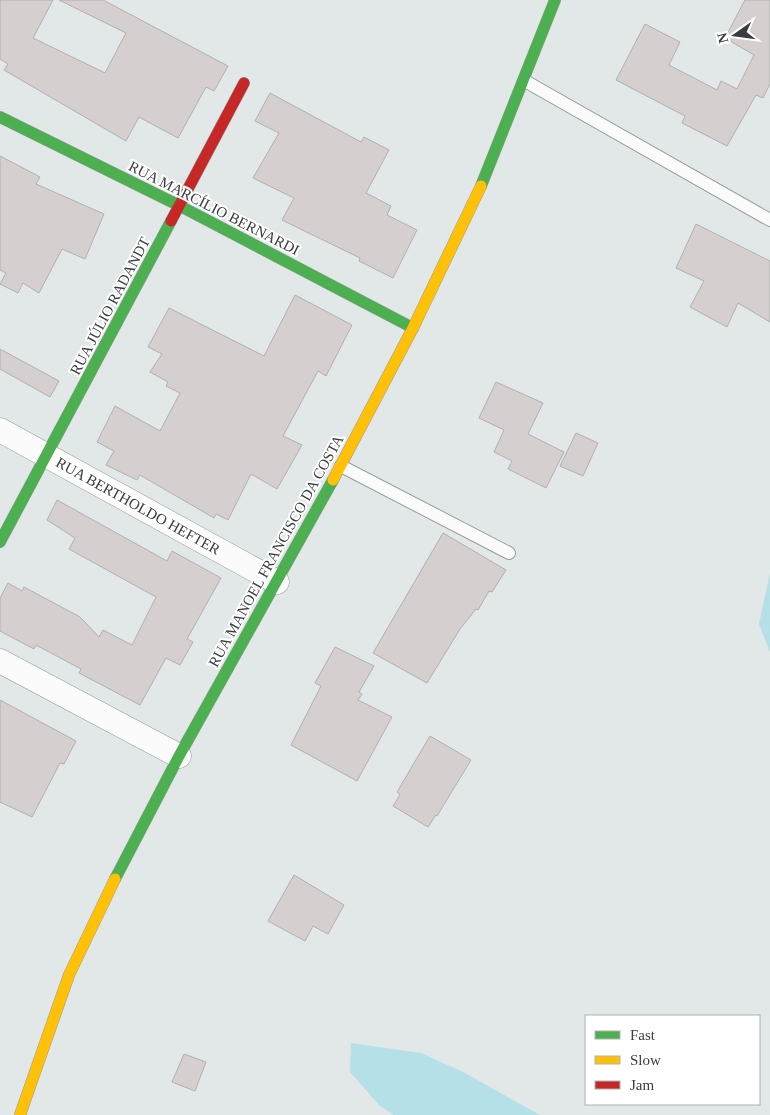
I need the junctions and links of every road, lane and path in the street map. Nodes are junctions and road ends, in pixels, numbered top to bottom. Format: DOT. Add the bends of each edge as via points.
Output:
graph roads {
  1 [pos="555,0"];
  2 [pos="525,82"];
  3 [pos="244,83"];
  4 [pos="0,117"];
  5 [pos="180,206"];
  6 [pos="770,220"];
  7 [pos="413,328"];
  8 [pos="0,430"];
  9 [pos="46,455"];
  10 [pos="341,466"];
  11 [pos="0,542"];
  12 [pos="509,553"];
  13 [pos="277,582"];
  14 [pos="0,661"];
  15 [pos="179,756"];
  16 [pos="20,1115"];
  1 -- 2 [label="main road, RUA MANOEL FRANCISCO DA COSTA"];
  2 -- 6 [label="lane"];
  2 -- 7 [label="main road, RUA MANOEL FRANCISCO DA COSTA" via="463,226"];
  3 -- 5 [label="main road, RUA JÚLIO RADANDT"];
  4 -- 5 [label="main road, RUA MARCÍLIO BERNARDI"];
  5 -- 7 [label="main road, RUA MARCÍLIO BERNARDI"];
  5 -- 9 [label="main road, RUA JÚLIO RADANDT"];
  7 -- 10 [label="main road, RUA MANOEL FRANCISCO DA COSTA"];
  8 -- 9 [label="street, RUA BERTHOLDO HEFTER"];
  9 -- 11 [label="main road, RUA JÚLIO RADANDT"];
  9 -- 13 [label="street, RUA BERTHOLDO HEFTER"];
  10 -- 12 [label="lane"];
  10 -- 13 [label="main road, RUA MANOEL FRANCISCO DA COSTA"];
  13 -- 15 [label="main road, RUA MANOEL FRANCISCO DA COSTA"];
  14 -- 15 [label="street"];
  15 -- 16 [label="main road, RUA MANOEL FRANCISCO DA COSTA" via="69,975"];
}
